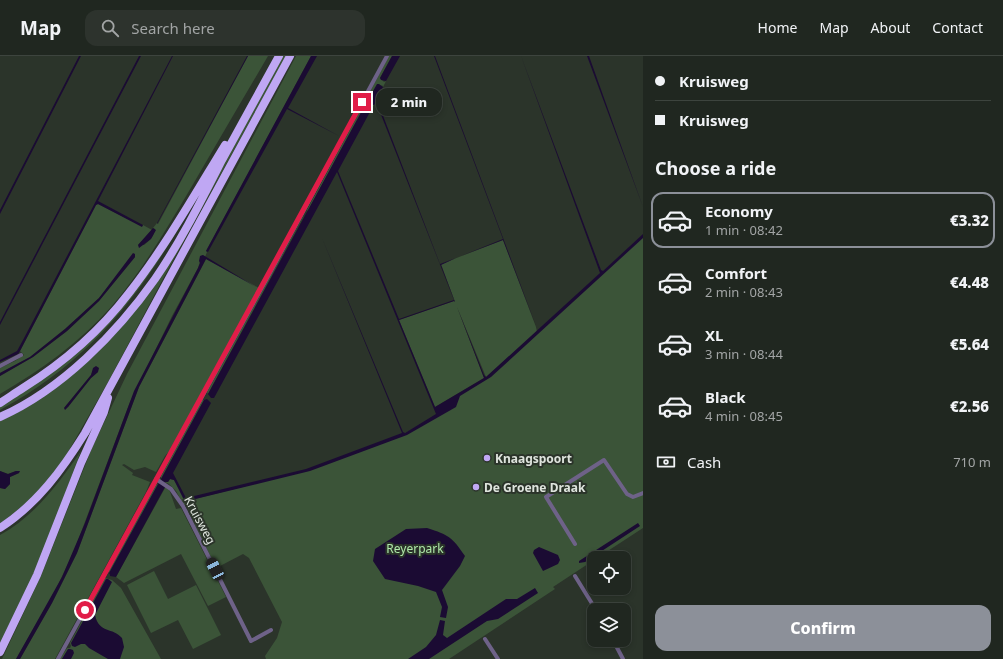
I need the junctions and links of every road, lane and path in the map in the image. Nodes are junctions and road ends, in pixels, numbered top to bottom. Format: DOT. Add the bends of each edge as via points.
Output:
graph roads {
  1 [pos="279,56"];
  2 [pos="290,56"];
  3 [pos="387,56"];
  4 [pos="235,137"];
  5 [pos="21,355"];
  6 [pos="0,366"];
  7 [pos="116,376"];
  8 [pos="16,392"];
  9 [pos="0,399"];
  10 [pos="0,403"];
  11 [pos="0,417"];
  12 [pos="161,482"];
  13 [pos="643,493"];
  14 [pos="0,528"];
  15 [pos="575,544"];
  16 [pos="574,576"];
  17 [pos="591,603"];
  18 [pos="272,630"];
  19 [pos="485,639"];
  20 [pos="617,647"];
  21 [pos="0,652"];
  22 [pos="58,659"];
  23 [pos="498,659"];
  24 [pos="623,659"];
  1 -- 4 [label="highway"];
  2 -- 7 [label="highway"];
  3 -- 12 [label="street"];
  4 -- 8 [label="highway" via="228,139 172,230 119,306 74,351 46,374"];
  4 -- 11 [label="highway" via="155,278 119,325 52,386"];
  5 -- 6 [label="street"];
  7 -- 14 [label="highway" via="85,433 54,479 37,499"];
  7 -- 21 [label="highway" via="104,412 37,575"];
  8 -- 9 [label="highway"];
  8 -- 10 [label="highway"];
  12 -- 18 [label="street, Kruisweg" via="171,489 183,506 251,641"];
  12 -- 22 [label="street"];
  13 -- 15 [label="street" via="633,497 628,494 604,460 546,497"];
  16 -- 17 [label="street"];
  19 -- 23 [label="street"];
  20 -- 24 [label="street"];
}
